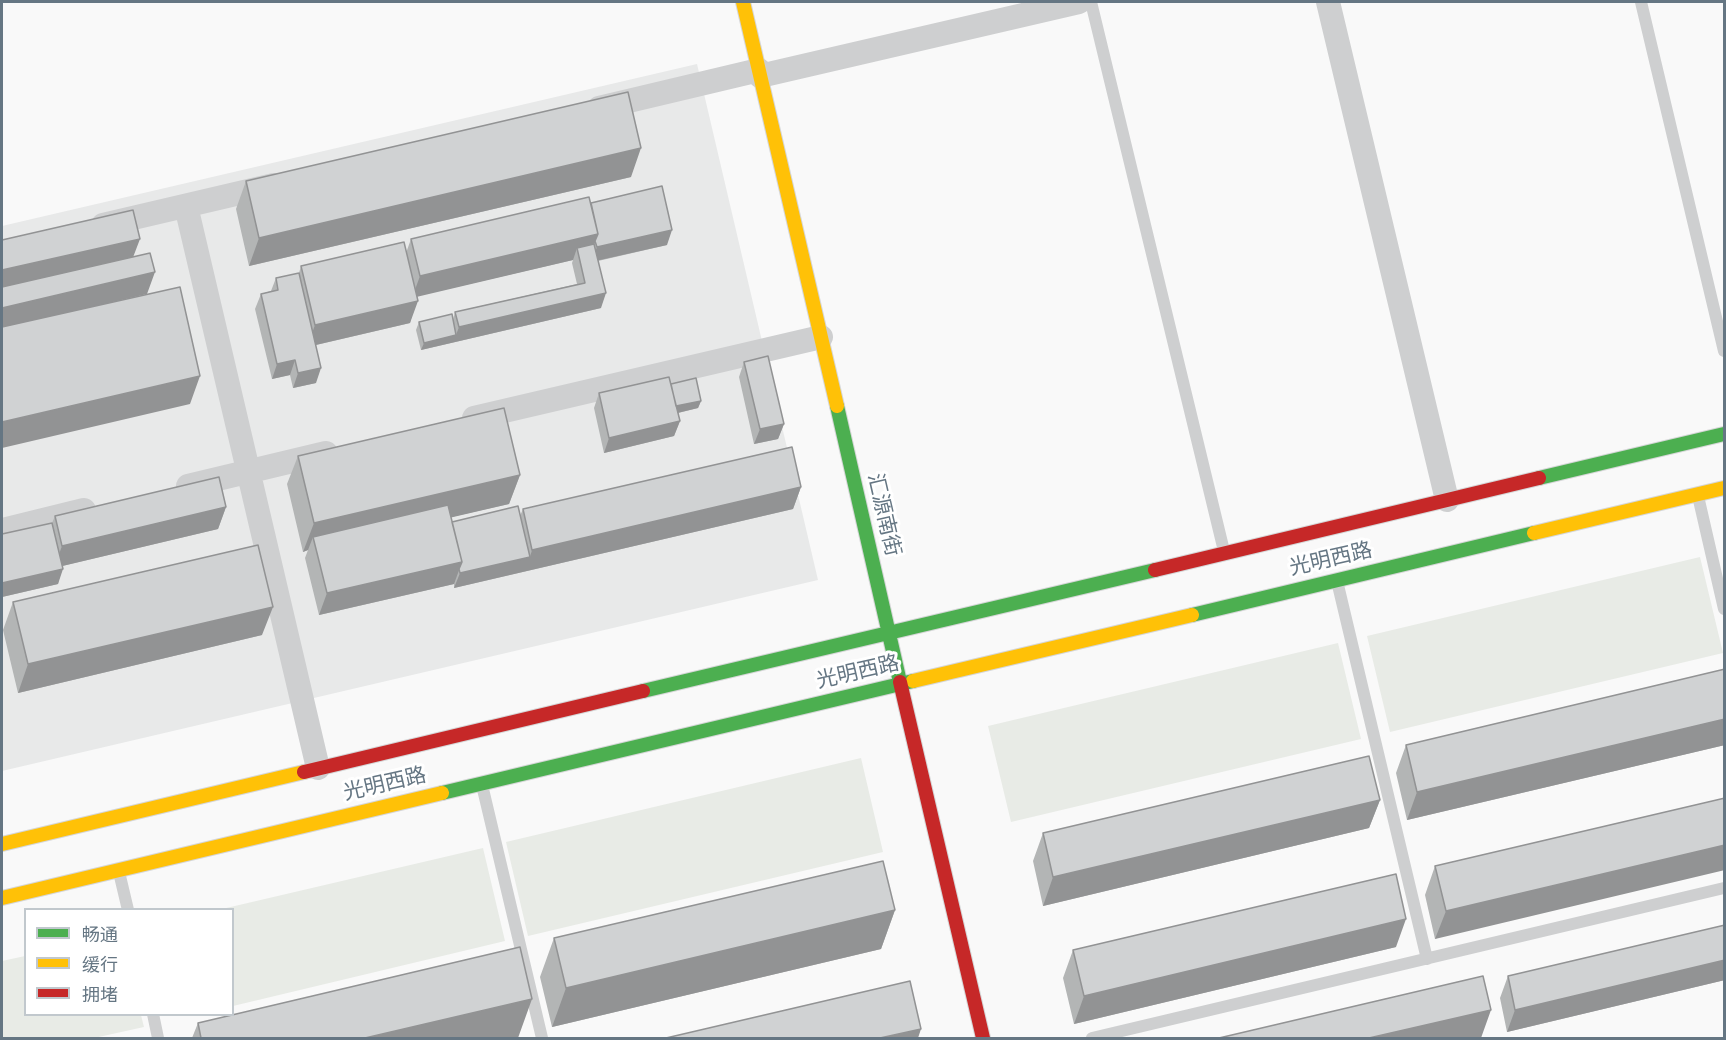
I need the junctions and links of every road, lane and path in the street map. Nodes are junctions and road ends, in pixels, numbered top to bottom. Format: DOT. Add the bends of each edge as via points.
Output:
graph roads {
  1 [pos="743,2"];
  2 [pos="1079,2"];
  3 [pos="1091,2"];
  4 [pos="1328,2"];
  5 [pos="1641,2"];
  6 [pos="760,73"];
  7 [pos="576,114"];
  8 [pos="300,179"];
  9 [pos="186,206"];
  10 [pos="82,230"];
  11 [pos="821,337"];
  12 [pos="1725,351"];
  13 [pos="447,425"];
  14 [pos="1725,434"];
  15 [pos="353,447"];
  16 [pos="248,471"];
  17 [pos="1725,488"];
  18 [pos="170,490"];
  19 [pos="1697,495"];
  20 [pos="1447,500"];
  21 [pos="102,506"];
  22 [pos="2,530"];
  23 [pos="1225,553"];
  24 [pos="1336,580"];
  25 [pos="1725,609"];
  26 [pos="889,633"];
  27 [pos="901,684"];
  28 [pos="318,768"];
  29 [pos="481,784"];
  30 [pos="2,844"];
  31 [pos="118,870"];
  32 [pos="1725,888"];
  33 [pos="2,898"];
  34 [pos="128,908"];
  35 [pos="1427,959"];
  36 [pos="153,1016"];
  37 [pos="158,1038"];
  38 [pos="542,1038"];
  39 [pos="983,1038"];
  40 [pos="1092,1038"];
  1 -- 6 [label="main road, 汇源南街"];
  2 -- 6 [label="street"];
  3 -- 23 [label="lane"];
  4 -- 20 [label="street"];
  5 -- 12 [label="lane"];
  6 -- 7 [label="street"];
  6 -- 11 [label="main road, 汇源南街"];
  8 -- 9 [label="street"];
  9 -- 10 [label="street"];
  9 -- 16 [label="street"];
  11 -- 13 [label="street"];
  11 -- 26 [label="main road, 汇源南街"];
  14 -- 20 [label="main road, 光明西路"];
  15 -- 16 [label="street"];
  16 -- 18 [label="street"];
  16 -- 28 [label="street"];
  17 -- 19 [label="main road, 光明西路"];
  19 -- 24 [label="main road, 光明西路"];
  19 -- 25 [label="lane"];
  20 -- 23 [label="main road, 光明西路"];
  21 -- 22 [label="street"];
  23 -- 26 [label="main road, 光明西路"];
  24 -- 27 [label="main road, 光明西路"];
  24 -- 35 [label="lane"];
  26 -- 27 [label="main road, 汇源南街"];
  26 -- 28 [label="main road, 光明西路"];
  27 -- 29 [label="main road, 光明西路"];
  27 -- 39 [label="main road, 汇源南街"];
  28 -- 30 [label="main road, 光明西路"];
  29 -- 31 [label="main road, 光明西路"];
  29 -- 38 [label="lane"];
  31 -- 33 [label="main road, 光明西路"];
  31 -- 34 [label="lane"];
  32 -- 35 [label="lane"];
  35 -- 40 [label="lane"];
  36 -- 37 [label="lane"];
}
